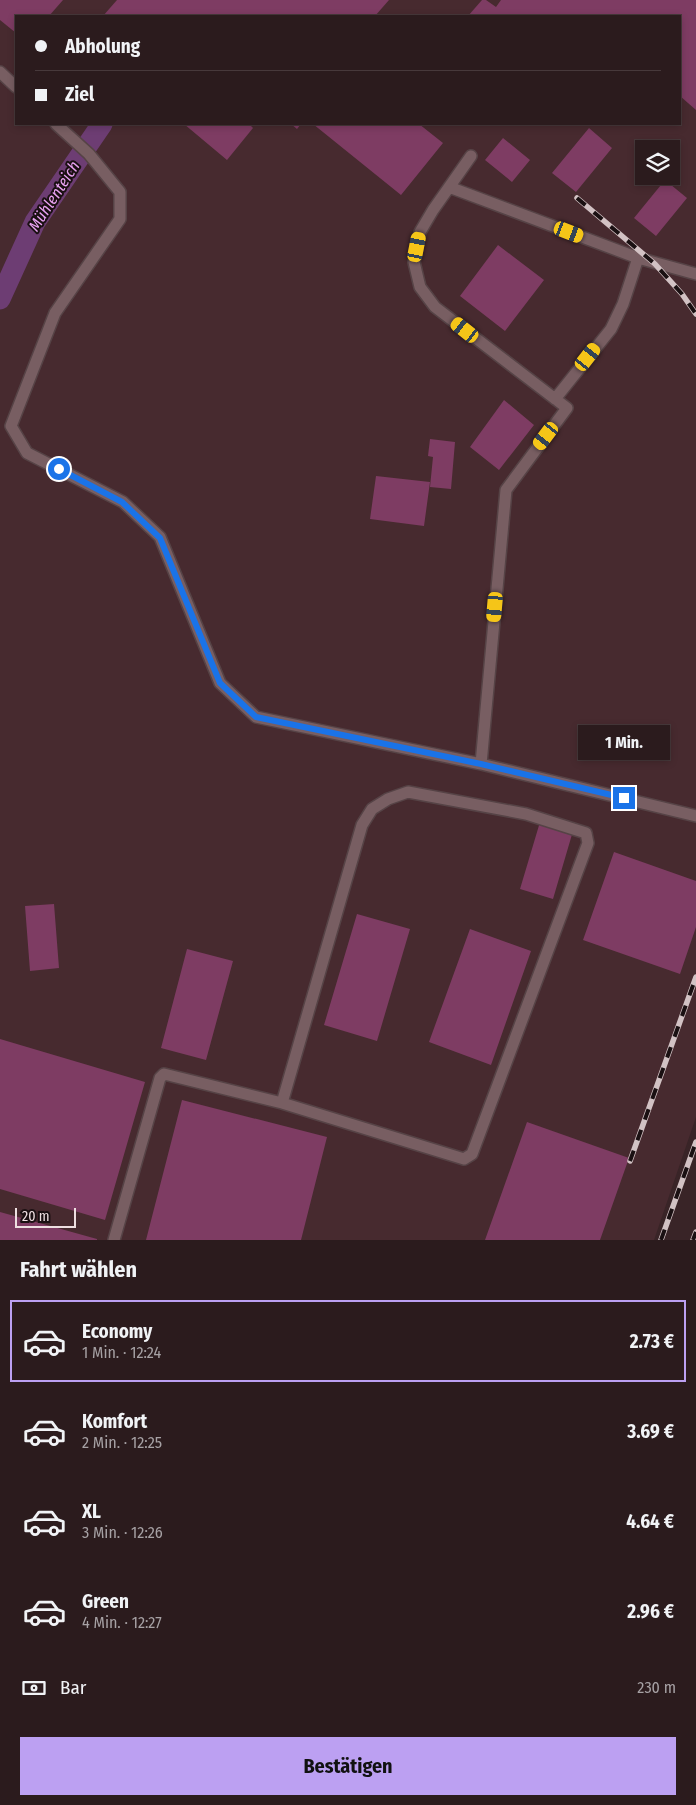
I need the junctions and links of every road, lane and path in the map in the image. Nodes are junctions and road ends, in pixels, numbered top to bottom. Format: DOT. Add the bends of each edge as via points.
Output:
graph roads {
  1 [pos="0,72"];
  2 [pos="15,87"];
  3 [pos="57,125"];
  4 [pos="471,156"];
  5 [pos="449,187"];
  6 [pos="638,258"];
  7 [pos="696,274"];
  8 [pos="555,399"];
  9 [pos="481,764"];
  10 [pos="696,816"];
  11 [pos="282,1104"];
  12 [pos="114,1240"];
  1 -- 2 [label="lane"];
  3 -- 9 [label="lane" via="89,154 120,192 120,219 55,313 48,330 11,426 27,453 122,502 160,538 220,683 256,717"];
  4 -- 5 [label="lane"];
  5 -- 6 [label="lane"];
  5 -- 8 [label="lane" via="420,232 414,262 420,287 435,307"];
  6 -- 7 [label="lane"];
  6 -- 8 [label="lane" via="611,329"];
  8 -- 9 [label="lane" via="567,408 506,490"];
  9 -- 10 [label="lane"];
  11 -- 11 [label="lane" via="464,1159 472,1154 588,843 586,833 526,814 408,792 372,808 362,825"];
  11 -- 12 [label="lane" via="164,1074 160,1078"];
}
